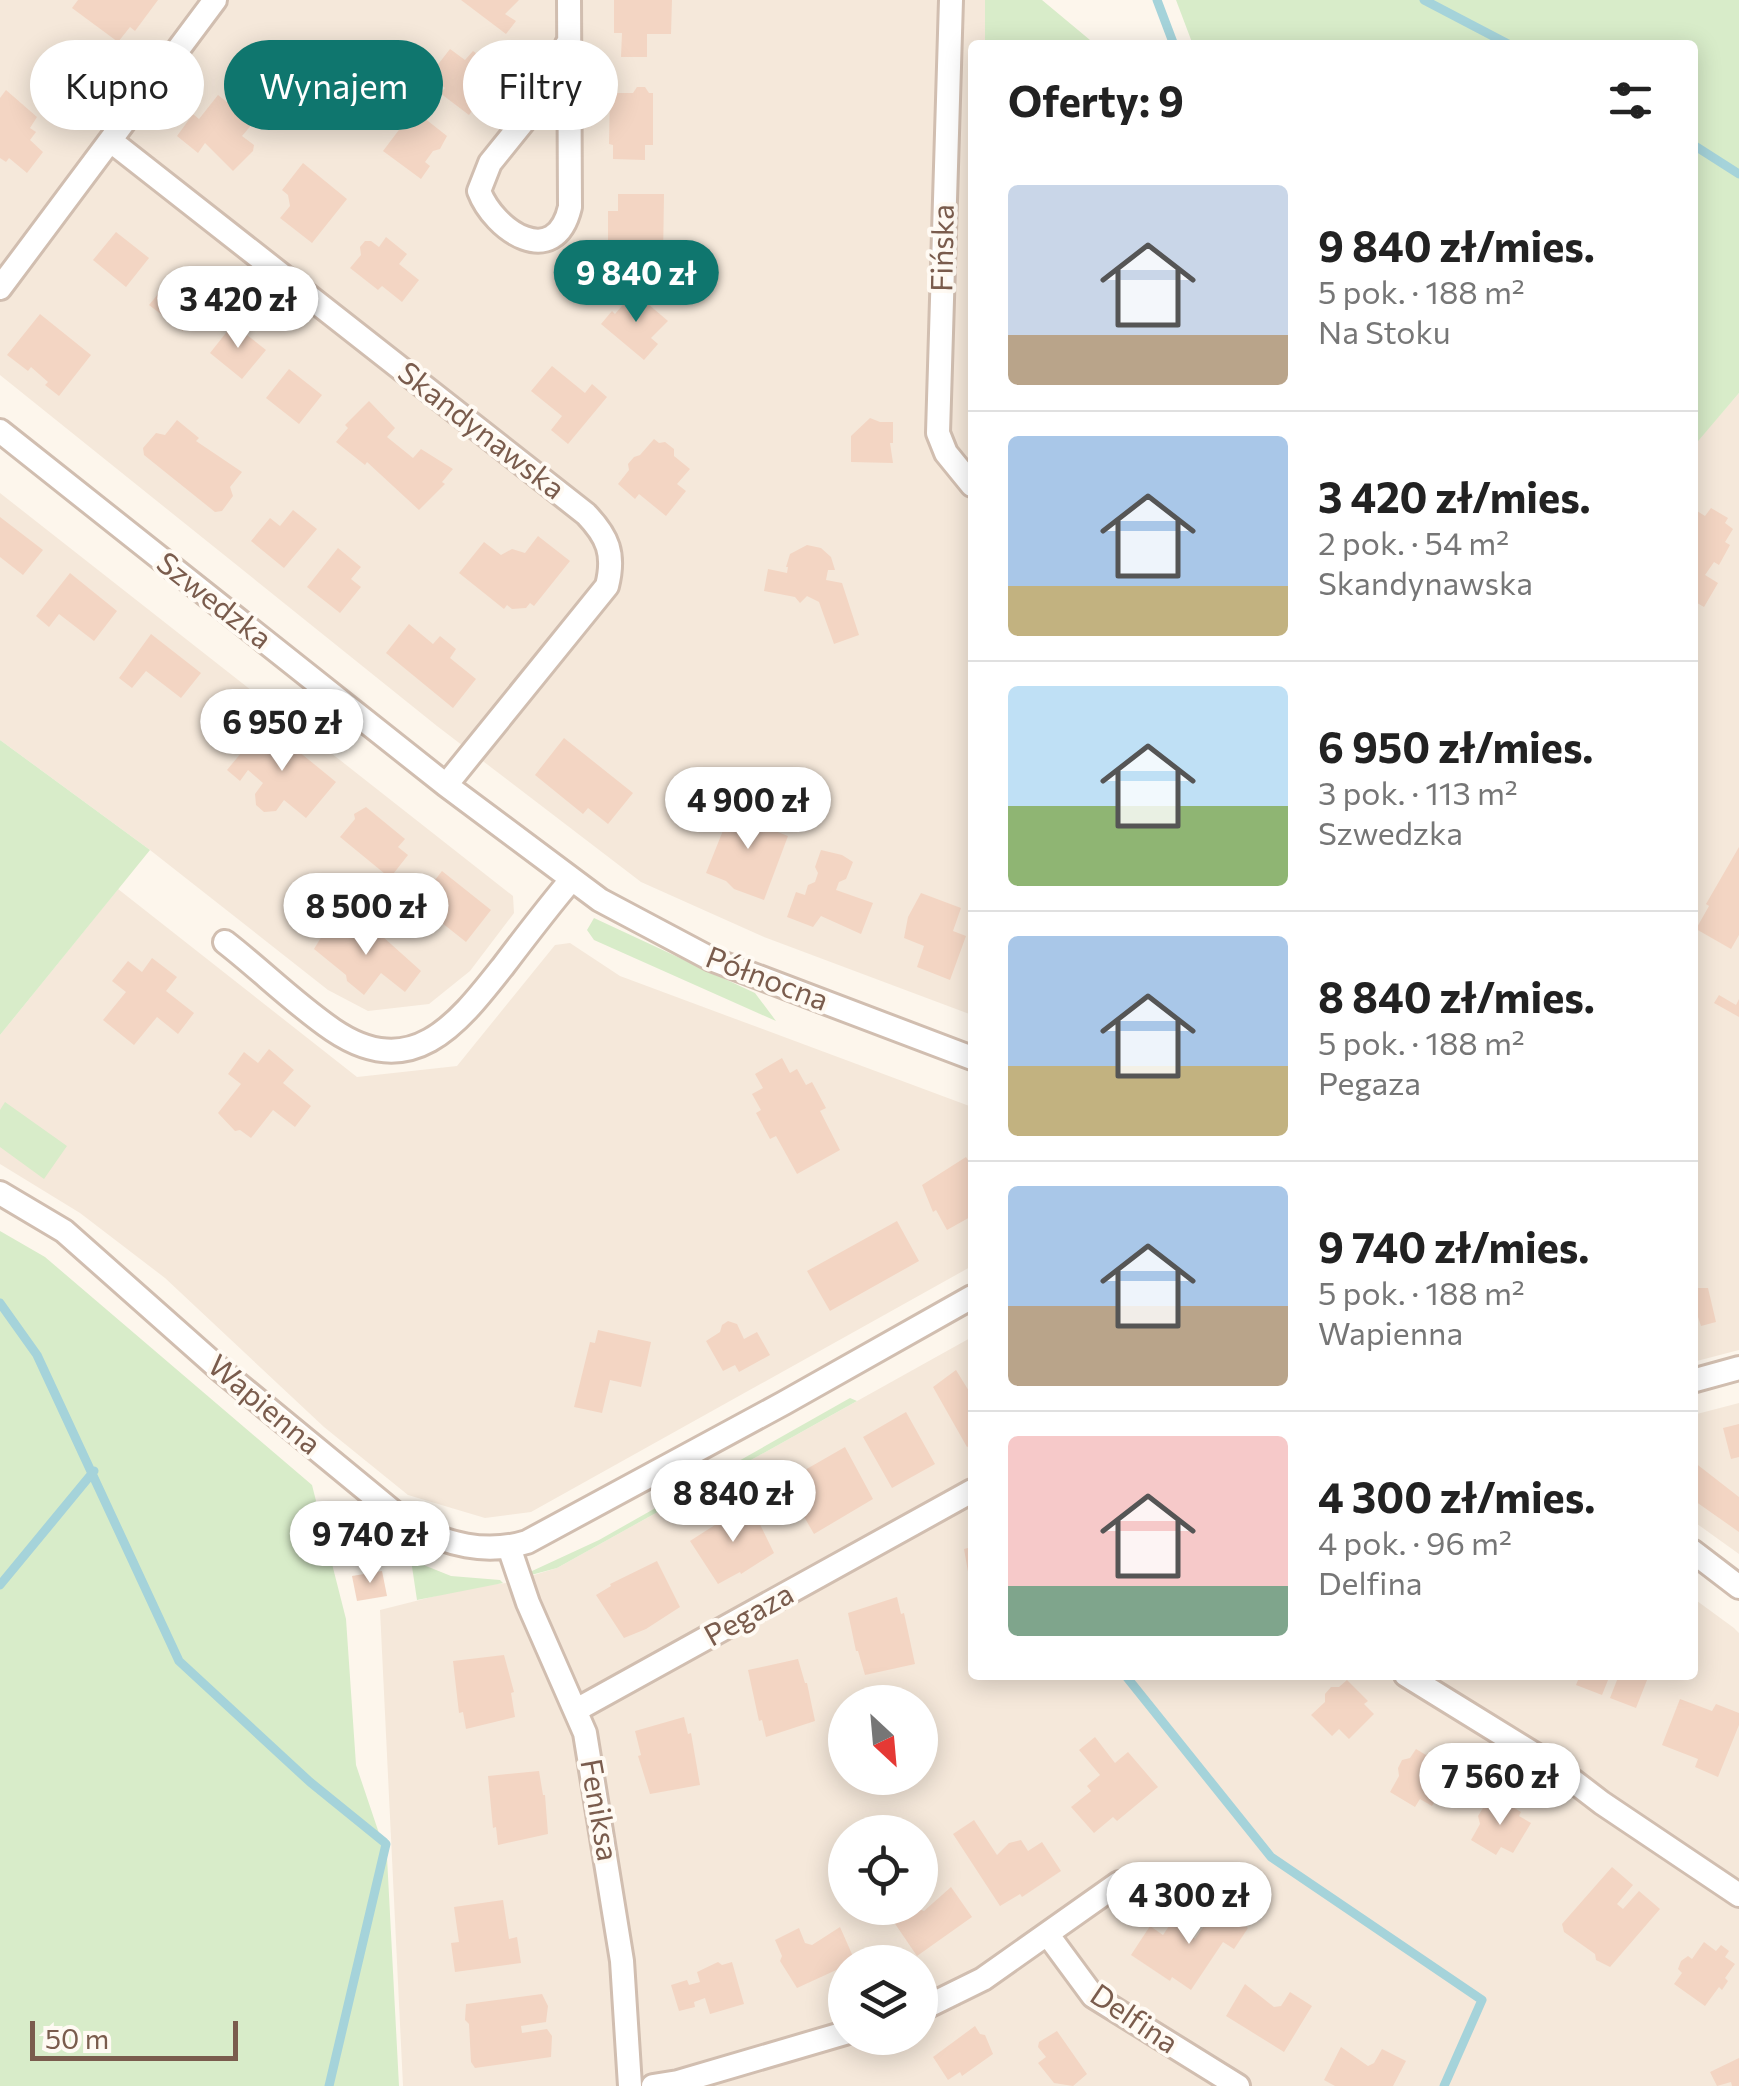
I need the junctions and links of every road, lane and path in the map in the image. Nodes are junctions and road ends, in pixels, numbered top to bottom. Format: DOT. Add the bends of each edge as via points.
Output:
graph roads {
  1 [pos="215,0"];
  2 [pos="569,0"];
  3 [pos="951,0"];
  4 [pos="568,40"];
  5 [pos="568,44"];
  6 [pos="111,141"];
  7 [pos="2,284"];
  8 [pos="0,431"];
  9 [pos="968,480"];
  10 [pos="446,785"];
  11 [pos="571,880"];
  12 [pos="224,942"];
  13 [pos="968,1056"];
  14 [pos="0,1193"];
  15 [pos="968,1298"];
  16 [pos="1739,1368"];
  17 [pos="1698,1379"];
  18 [pos="968,1493"];
  19 [pos="510,1548"];
  20 [pos="1698,1556"];
  21 [pos="1739,1587"];
  22 [pos="1414,1680"];
  23 [pos="578,1709"];
  24 [pos="1119,1883"];
  25 [pos="1739,1895"];
  26 [pos="1048,1935"];
  27 [pos="938,2001"];
  28 [pos="828,2039"];
  29 [pos="630,2086"];
  30 [pos="652,2086"];
  31 [pos="1238,2086"];
  1 -- 6 [label="street"];
  2 -- 4 [label="street"];
  3 -- 9 [label="street, Fińska" via="938,433"];
  5 -- 5 [label="street" via="548,91 490,163 480,191 494,215 538,242 566,226 570,207"];
  6 -- 7 [label="street"];
  6 -- 10 [label="street, Skandynawska" via="603,531 612,564 607,586"];
  8 -- 10 [label="street, Szwedzka"];
  10 -- 11 [label="street, Szwedzka"];
  11 -- 12 [label="street" via="465,1016 438,1038 406,1048 374,1046 334,1030"];
  11 -- 13 [label="street, Północna" via="711,959"];
  14 -- 19 [label="street, Wapienna" via="64,1231 409,1524 456,1544"];
  15 -- 19 [label="street, Wapienna"];
  16 -- 17 [label="street"];
  18 -- 23 [label="street, Pegaza"];
  19 -- 23 [label="street, Feniksa"];
  20 -- 21 [label="street"];
  22 -- 25 [label="street" via="1555,1767"];
  23 -- 29 [label="street, Feniksa" via="622,1961"];
  24 -- 26 [label="street"];
  26 -- 27 [label="street"];
  26 -- 31 [label="street, Delfina" via="1093,1996"];
  28 -- 30 [label="street"];
}
